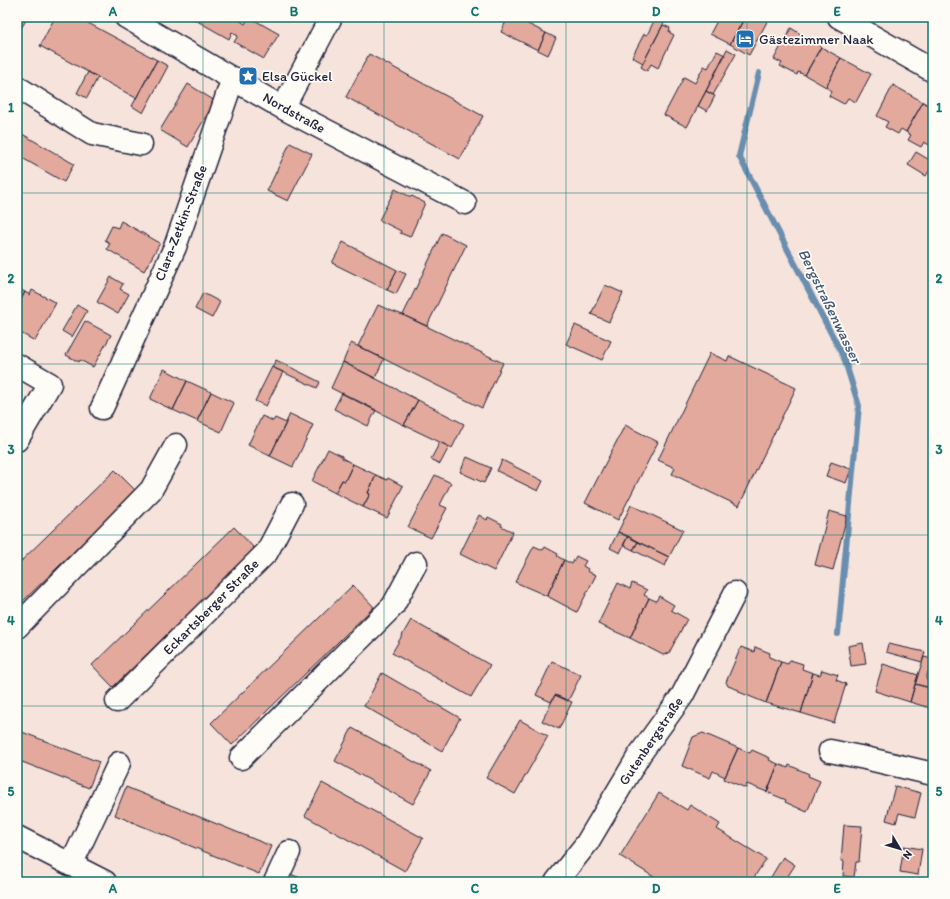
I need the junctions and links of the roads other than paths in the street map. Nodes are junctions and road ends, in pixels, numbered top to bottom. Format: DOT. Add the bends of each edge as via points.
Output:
graph roads {
  1 [pos="126,17"];
  2 [pos="331,17"];
  3 [pos="839,17"];
  4 [pos="933,71"];
  5 [pos="233,78"];
  6 [pos="17,87"];
  7 [pos="283,108"];
  8 [pos="141,144"];
  9 [pos="465,203"];
  10 [pos="17,365"];
  11 [pos="102,408"];
  12 [pos="17,440"];
  13 [pos="176,445"];
  14 [pos="292,504"];
  15 [pos="416,563"];
  16 [pos="735,593"];
  17 [pos="17,626"];
  18 [pos="117,701"];
  19 [pos="830,751"];
  20 [pos="241,758"];
  21 [pos="119,763"];
  22 [pos="933,774"];
  23 [pos="17,837"];
  24 [pos="289,852"];
  25 [pos="71,865"];
  26 [pos="105,882"];
  27 [pos="275,882"];
  28 [pos="556,882"];
  1 -- 5 [label="street, Nordstraße"];
  2 -- 7 [label="street"];
  3 -- 4 [label="street"];
  5 -- 7 [label="street, Nordstraße"];
  5 -- 11 [label="street, Clara-Zetkin-Straße" via="175,247"];
  6 -- 8 [label="street" via="92,134"];
  7 -- 9 [label="street, Nordstraße"];
  10 -- 12 [label="street" via="50,384"];
  13 -- 17 [label="street" via="151,490"];
  14 -- 18 [label="street, Eckartsberger Straße" via="267,552"];
  15 -- 20 [label="street" via="393,606"];
  16 -- 28 [label="street, Gutenbergstraße" via="682,696 640,754 587,843"];
  19 -- 22 [label="street"];
  21 -- 25 [label="street"];
  23 -- 25 [label="street"];
  24 -- 27 [label="street"];
  25 -- 26 [label="street"];
}
